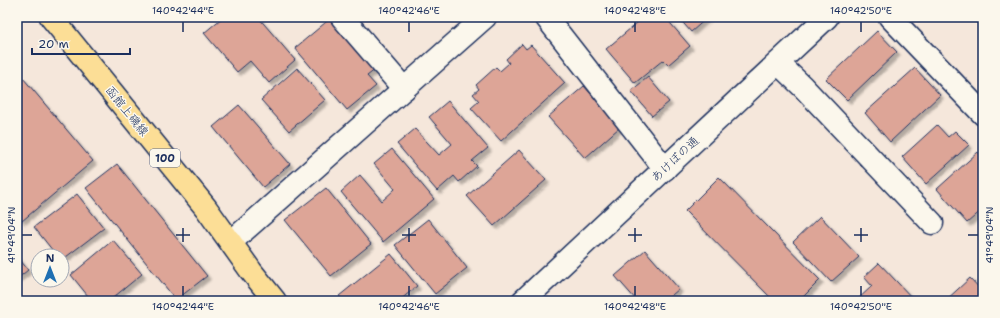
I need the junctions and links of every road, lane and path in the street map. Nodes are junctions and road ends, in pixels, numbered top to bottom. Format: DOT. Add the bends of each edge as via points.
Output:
graph roads {
  1 [pos="51,17"];
  2 [pos="342,17"];
  3 [pos="485,17"];
  4 [pos="546,17"];
  5 [pos="827,17"];
  6 [pos="890,17"];
  7 [pos="778,63"];
  8 [pos="404,89"];
  9 [pos="983,114"];
  10 [pos="665,169"];
  11 [pos="932,223"];
  12 [pos="231,242"];
  13 [pos="275,301"];
  14 [pos="523,301"];
  1 -- 12 [label="main road, 函館上磯線 / 100"];
  2 -- 8 [label="street"];
  3 -- 8 [label="street"];
  4 -- 10 [label="street"];
  5 -- 7 [label="street, あけぼの通"];
  6 -- 9 [label="street"];
  7 -- 10 [label="street, あけぼの通"];
  7 -- 11 [label="street"];
  8 -- 12 [label="street"];
  10 -- 14 [label="street, あけぼの通"];
  12 -- 13 [label="main road, 函館上磯線 / 100"];
}
